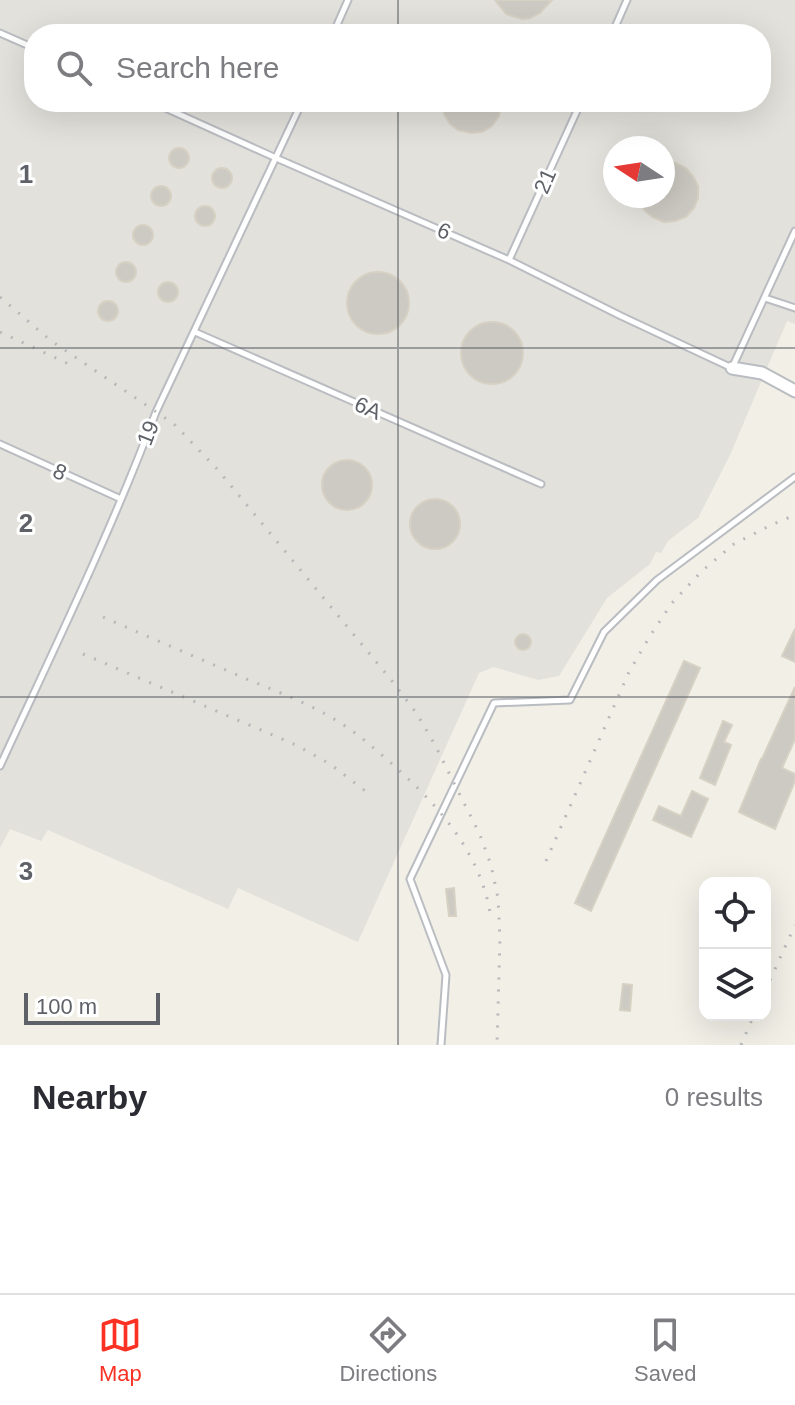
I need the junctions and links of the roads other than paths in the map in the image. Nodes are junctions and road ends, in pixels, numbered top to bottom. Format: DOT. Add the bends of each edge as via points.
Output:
graph roads {
  1 [pos="348,0"];
  2 [pos="627,0"];
  3 [pos="337,24"];
  4 [pos="616,24"];
  5 [pos="0,33"];
  6 [pos="24,44"];
  7 [pos="174,112"];
  8 [pos="297,112"];
  9 [pos="576,112"];
  10 [pos="276,158"];
  11 [pos="795,231"];
  12 [pos="509,260"];
  13 [pos="765,298"];
  14 [pos="795,308"];
  15 [pos="195,332"];
  16 [pos="732,368"];
  17 [pos="795,391"];
  18 [pos="0,444"];
  19 [pos="795,477"];
  20 [pos="541,484"];
  21 [pos="121,499"];
  22 [pos="0,766"];
  23 [pos="441,1045"];
  1 -- 3 [label="lane"];
  2 -- 4 [label="lane"];
  5 -- 6 [label="lane"];
  7 -- 10 [label="lane, 6 / 6"];
  8 -- 10 [label="lane, 19"];
  9 -- 12 [label="lane, 21 / 21"];
  10 -- 12 [label="lane, 6 / 6"];
  10 -- 15 [label="lane, 19"];
  11 -- 13 [label="lane"];
  12 -- 16 [label="lane, 6 / 6"];
  13 -- 14 [label="lane"];
  13 -- 16 [label="lane"];
  15 -- 20 [label="lane, 6A / 6a"];
  15 -- 21 [label="lane, 19"];
  16 -- 17 [label="street" via="762,373"];
  18 -- 21 [label="lane, 8 / 8"];
  19 -- 23 [label="lane" via="657,580 604,632 570,700 494,703 410,879 446,975"];
  21 -- 22 [label="lane, 19"];
}
